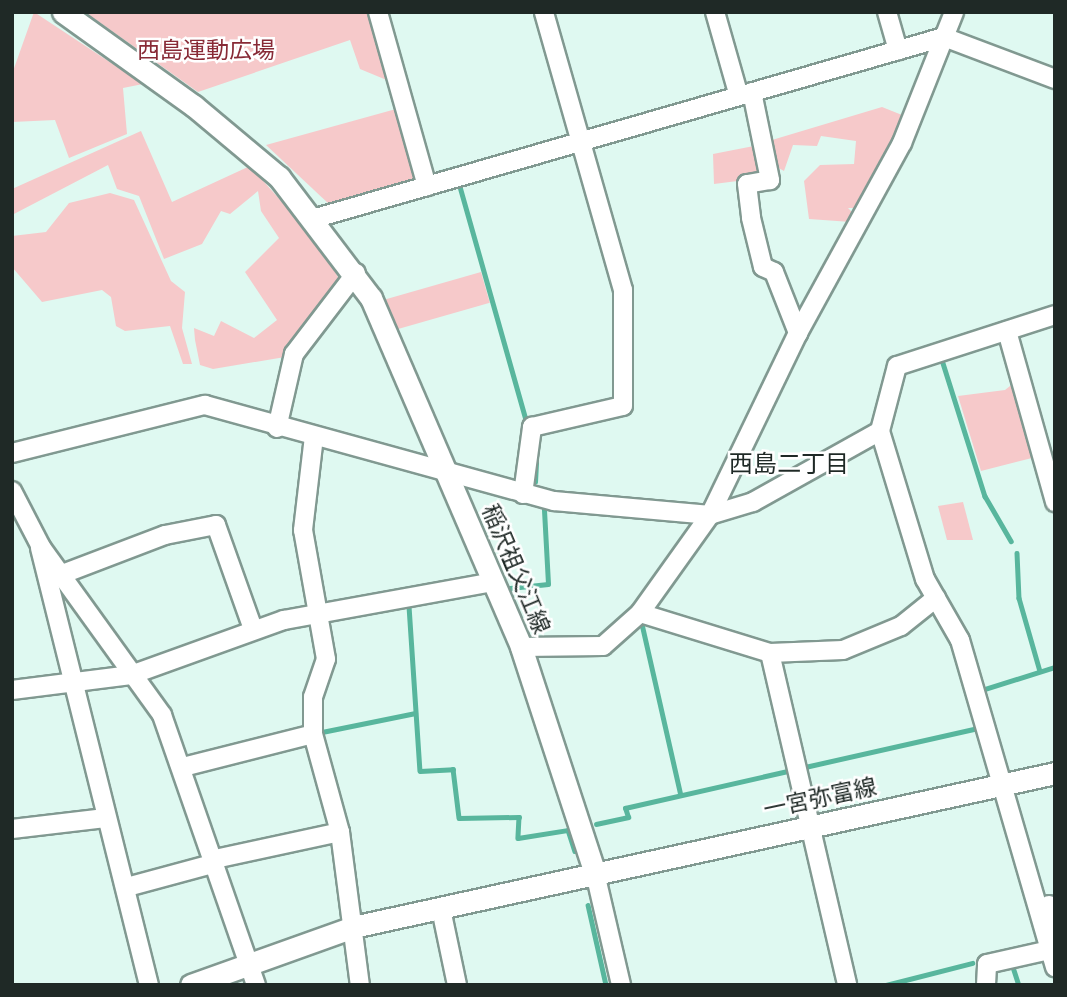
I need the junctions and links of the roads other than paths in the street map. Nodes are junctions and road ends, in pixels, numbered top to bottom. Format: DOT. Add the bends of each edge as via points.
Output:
graph roads {
  1 [pos="62,12"];
  2 [pos="378,12"];
  3 [pos="544,12"];
  4 [pos="715,12"];
  5 [pos="887,12"];
  6 [pos="954,12"];
  7 [pos="944,37"];
  8 [pos="898,50"];
  9 [pos="1055,79"];
  10 [pos="746,94"];
  11 [pos="580,142"];
  12 [pos="427,186"];
  13 [pos="316,218"];
  14 [pos="356,273"];
  15 [pos="1055,316"];
  16 [pos="1007,331"];
  17 [pos="797,333"];
  18 [pos="277,428"];
  19 [pos="880,431"];
  20 [pos="314,437"];
  21 [pos="12,453"];
  22 [pos="446,470"];
  23 [pos="12,491"];
  24 [pos="523,494"];
  25 [pos="1055,502"];
  26 [pos="710,515"];
  27 [pos="41,547"];
  28 [pos="60,575"];
  29 [pos="493,582"];
  30 [pos="936,598"];
  31 [pos="640,613"];
  32 [pos="319,614"];
  33 [pos="253,629"];
  34 [pos="521,647"];
  35 [pos="770,653"];
  36 [pos="131,675"];
  37 [pos="70,683"];
  38 [pos="12,690"];
  39 [pos="313,734"];
  40 [pos="183,767"];
  41 [pos="1055,773"];
  42 [pos="1001,785"];
  43 [pos="105,818"];
  44 [pos="811,828"];
  45 [pos="12,829"];
  46 [pos="340,832"];
  47 [pos="215,861"];
  48 [pos="595,873"];
  49 [pos="127,887"];
  50 [pos="441,909"];
  51 [pos="353,927"];
  52 [pos="1051,948"];
  53 [pos="253,974"];
  54 [pos="149,985"];
  55 [pos="191,985"];
  56 [pos="360,985"];
  57 [pos="457,985"];
  58 [pos="621,985"];
  59 [pos="847,985"];
  60 [pos="986,985"];
  1 -- 13 [label="main road, 稲沢祖父江線" via="236,139"];
  2 -- 12 [label="street"];
  3 -- 11 [label="street"];
  4 -- 10 [label="street"];
  5 -- 8 [label="street"];
  6 -- 7 [label="street"];
  7 -- 8 [label="street"];
  7 -- 9 [label="street"];
  7 -- 17 [label="street" via="902,144"];
  8 -- 10 [label="street"];
  10 -- 11 [label="street"];
  10 -- 17 [label="street" via="770,180 747,184 751,218 763,267 774,272"];
  11 -- 12 [label="street"];
  11 -- 24 [label="street" via="623,290 623,405 532,427"];
  12 -- 13 [label="street"];
  13 -- 14 [label="main road, 稲沢祖父江線"];
  14 -- 18 [label="street" via="294,354"];
  14 -- 22 [label="main road, 稲沢祖父江線" via="387,327"];
  15 -- 16 [label="street"];
  16 -- 19 [label="street" via="897,366"];
  16 -- 25 [label="street"];
  17 -- 26 [label="street"];
  18 -- 20 [label="street"];
  18 -- 21 [label="street" via="205,405"];
  19 -- 26 [label="street" via="753,502"];
  19 -- 30 [label="street"];
  20 -- 22 [label="street"];
  20 -- 32 [label="street" via="303,530"];
  22 -- 24 [label="street"];
  22 -- 29 [label="main road, 稲沢祖父江線"];
  23 -- 27 [label="street"];
  24 -- 26 [label="street"];
  26 -- 31 [label="street"];
  27 -- 28 [label="street"];
  27 -- 37 [label="street"];
  28 -- 33 [label="street" via="165,536 216,525"];
  28 -- 36 [label="street"];
  29 -- 32 [label="street"];
  29 -- 34 [label="main road, 稲沢祖父江線"];
  30 -- 35 [label="street" via="901,626 843,650"];
  30 -- 42 [label="street" via="960,640"];
  31 -- 34 [label="street" via="603,646"];
  31 -- 35 [label="street"];
  32 -- 33 [label="street"];
  32 -- 39 [label="street" via="326,659 313,697"];
  33 -- 36 [label="street"];
  34 -- 48 [label="main road, 稲沢祖父江線"];
  35 -- 44 [label="street"];
  36 -- 37 [label="street"];
  36 -- 40 [label="street" via="162,715"];
  37 -- 38 [label="street"];
  37 -- 43 [label="street"];
  39 -- 40 [label="street"];
  39 -- 46 [label="street"];
  40 -- 47 [label="street"];
  41 -- 42 [label="main road, 一宮弥富線"];
  42 -- 44 [label="main road, 一宮弥富線"];
  42 -- 52 [label="street"];
  43 -- 45 [label="street"];
  43 -- 49 [label="street"];
  44 -- 48 [label="main road, 一宮弥富線"];
  44 -- 59 [label="street"];
  46 -- 47 [label="street"];
  46 -- 51 [label="street"];
  47 -- 49 [label="street"];
  47 -- 53 [label="street"];
  48 -- 50 [label="main road"];
  48 -- 58 [label="street"];
  49 -- 54 [label="street"];
  50 -- 51 [label="main road"];
  50 -- 57 [label="street"];
  51 -- 53 [label="main road"];
  51 -- 56 [label="street"];
  52 -- 60 [label="street" via="987,964"];
  53 -- 55 [label="main road"];
}
